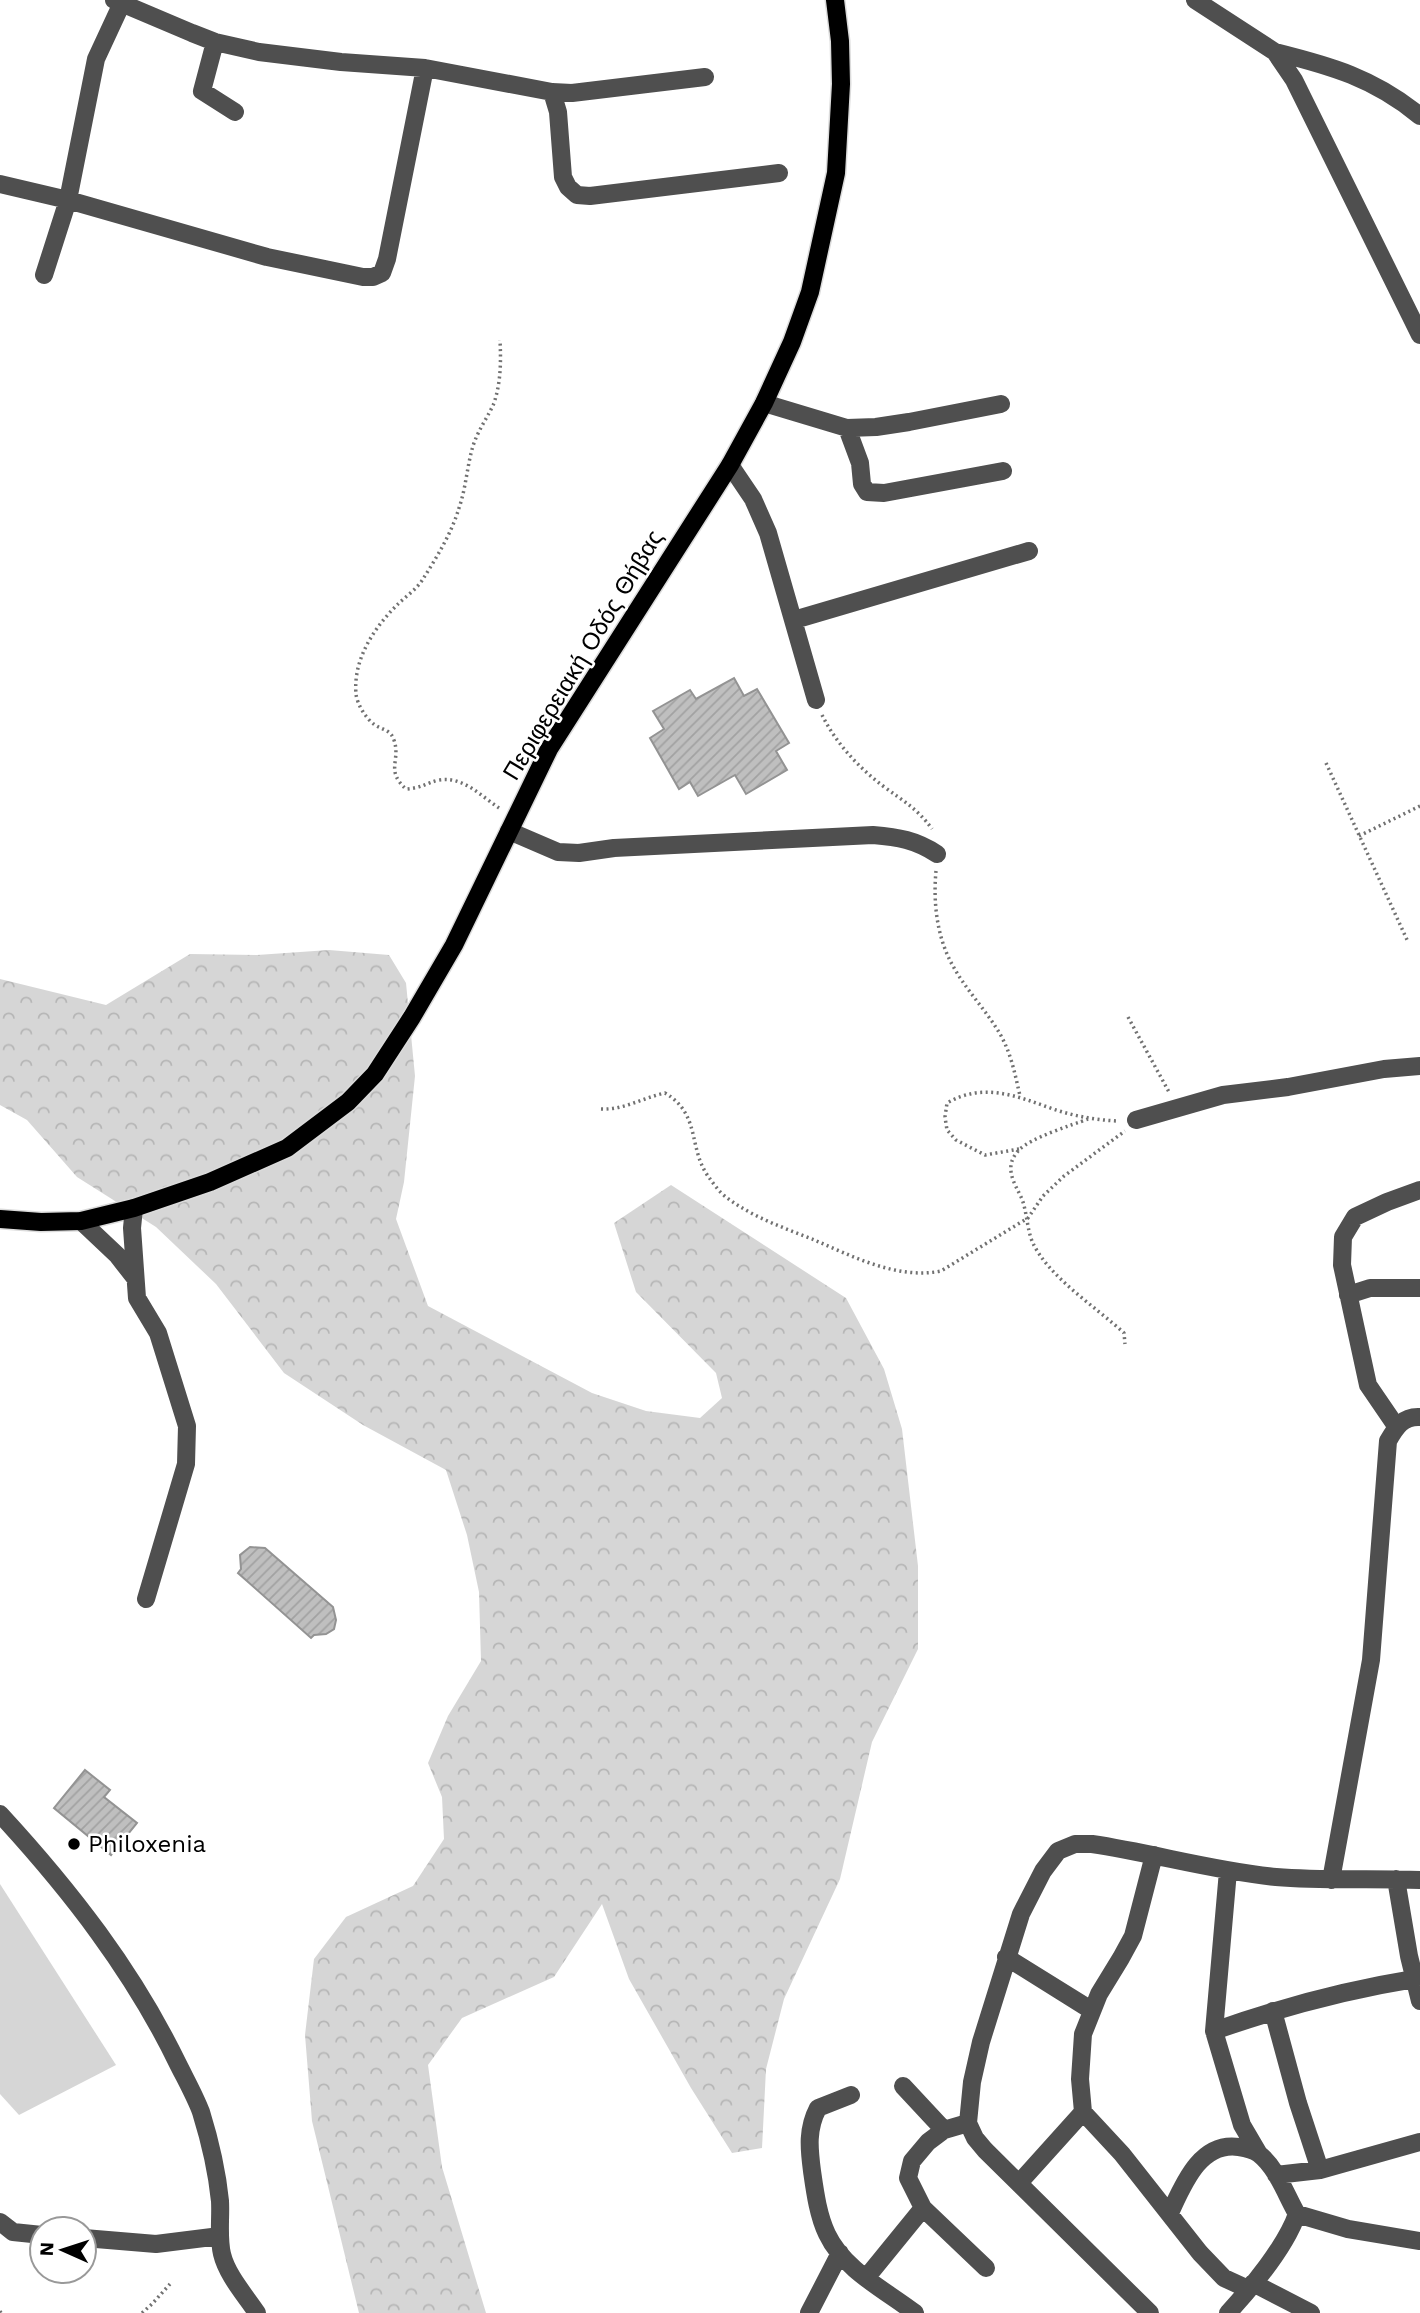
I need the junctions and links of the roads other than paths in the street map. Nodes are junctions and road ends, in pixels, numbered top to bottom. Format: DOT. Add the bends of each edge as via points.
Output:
graph roads {
  1 [pos="1195,0"];
  2 [pos="118,2"];
  3 [pos="835,4"];
  4 [pos="215,42"];
  5 [pos="1275,52"];
  6 [pos="425,68"];
  7 [pos="705,77"];
  8 [pos="552,92"];
  9 [pos="235,111"];
  10 [pos="1420,116"];
  11 [pos="779,173"];
  12 [pos="0,184"];
  13 [pos="68,200"];
  14 [pos="44,275"];
  15 [pos="1420,335"];
  16 [pos="764,403"];
  17 [pos="1001,404"];
  18 [pos="847,428"];
  19 [pos="730,464"];
  20 [pos="1003,471"];
  21 [pos="1029,551"];
  22 [pos="794,620"];
  23 [pos="816,700"];
  24 [pos="513,824"];
  25 [pos="937,854"];
  26 [pos="1420,1066"];
  27 [pos="1136,1120"];
  28 [pos="1420,1191"];
  29 [pos="134,1208"];
  30 [pos="0,1219"];
  31 [pos="81,1221"];
  32 [pos="135,1278"];
  33 [pos="1420,1288"];
  34 [pos="1348,1295"];
  35 [pos="1420,1417"];
  36 [pos="1396,1426"];
  37 [pos="146,1599"];
  38 [pos="0,1814"];
  39 [pos="1154,1855"];
  40 [pos="1228,1871"];
  41 [pos="1396,1879"];
  42 [pos="1331,1880"];
  43 [pos="1420,1880"];
  44 [pos="1006,1957"];
  45 [pos="1414,1979"];
  46 [pos="1420,2001"];
  47 [pos="1091,2010"];
  48 [pos="1273,2011"];
  49 [pos="1214,2031"];
  50 [pos="903,2085"];
  51 [pos="851,2095"];
  52 [pos="1083,2112"];
  53 [pos="968,2123"];
  54 [pos="944,2130"];
  55 [pos="1420,2141"];
  56 [pos="1259,2154"];
  57 [pos="1320,2170"];
  58 [pos="1276,2175"];
  59 [pos="1019,2183"];
  60 [pos="923,2208"];
  61 [pos="1170,2213"];
  62 [pos="1297,2214"];
  63 [pos="0,2222"];
  64 [pos="28,2234"];
  65 [pos="220,2236"];
  66 [pos="98,2239"];
  67 [pos="1420,2241"];
  68 [pos="840,2253"];
  69 [pos="986,2268"];
  70 [pos="866,2278"];
  71 [pos="1250,2286"];
  72 [pos="257,2313"];
  73 [pos="809,2313"];
  74 [pos="915,2313"];
  75 [pos="1150,2313"];
  76 [pos="1228,2313"];
  77 [pos="1311,2313"];
  1 -- 5 [label="street"];
  2 -- 4 [label="street"];
  2 -- 13 [label="street" via="96,59"];
  3 -- 16 [label="main road, Περιφερειακή Οδός Θήβας" via="841,84 836,173 810,292"];
  4 -- 6 [label="street" via="306,59"];
  4 -- 9 [label="street" via="202,92"];
  5 -- 10 [label="street" via="1370,82"];
  5 -- 15 [label="street" via="1294,80"];
  6 -- 8 [label="street"];
  6 -- 13 [label="street" via="387,259 382,273 373,277 267,257"];
  7 -- 8 [label="street"];
  8 -- 11 [label="street" via="564,177 577,195"];
  12 -- 13 [label="street"];
  13 -- 14 [label="street"];
  16 -- 18 [label="street"];
  16 -- 19 [label="main road, Περιφερειακή Οδός Θήβας"];
  17 -- 18 [label="street" via="909,422"];
  18 -- 20 [label="street" via="867,492 884,493"];
  19 -- 22 [label="street" via="768,533"];
  19 -- 24 [label="main road, Περιφερειακή Οδός Θήβας" via="549,749"];
  21 -- 22 [label="street"];
  22 -- 23 [label="street"];
  24 -- 25 [label="street" via="558,852 873,835 919,842"];
  24 -- 29 [label="main road, Περιφερειακή Οδός Θήβας" via="454,945 412,1017 348,1102 287,1148 210,1182"];
  26 -- 27 [label="street" via="1223,1095"];
  28 -- 34 [label="street" via="1355,1217 1343,1237"];
  29 -- 31 [label="main road, Περιφερειακή Οδός Θήβας"];
  29 -- 32 [label="street"];
  30 -- 31 [label="main road, Περιφερειακή Οδός Θήβας"];
  31 -- 32 [label="street"];
  32 -- 37 [label="street" via="137,1298 158,1333 187,1426 186,1464"];
  33 -- 34 [label="street" via="1370,1288"];
  34 -- 36 [label="street" via="1368,1385"];
  35 -- 36 [label="street"];
  36 -- 42 [label="street" via="1388,1441 1371,1660"];
  38 -- 65 [label="street" via="100,1933 164,2035 200,2110 220,2200"];
  39 -- 40 [label="street"];
  39 -- 44 [label="street" via="1092,1844 1058,1851 1021,1914"];
  39 -- 47 [label="street" via="1133,1936"];
  40 -- 42 [label="street"];
  40 -- 49 [label="street"];
  41 -- 42 [label="street"];
  41 -- 43 [label="street"];
  41 -- 45 [label="street"];
  44 -- 47 [label="street"];
  44 -- 53 [label="street" via="981,2042"];
  45 -- 46 [label="street"];
  45 -- 48 [label="street"];
  47 -- 52 [label="street" via="1083,2034"];
  48 -- 49 [label="street"];
  48 -- 57 [label="street"];
  49 -- 56 [label="street" via="1242,2124"];
  50 -- 54 [label="street"];
  51 -- 68 [label="street" via="818,2108 809,2142 818,2205 827,2234"];
  52 -- 59 [label="street"];
  52 -- 61 [label="street"];
  53 -- 54 [label="street"];
  53 -- 59 [label="street" via="985,2150"];
  54 -- 60 [label="street" via="912,2161 908,2178"];
  55 -- 57 [label="street"];
  56 -- 58 [label="street"];
  56 -- 61 [label="street" via="1232,2146 1210,2151 1188,2176"];
  57 -- 58 [label="street"];
  58 -- 62 [label="street"];
  59 -- 75 [label="street"];
  60 -- 69 [label="street"];
  60 -- 70 [label="street"];
  61 -- 71 [label="street" via="1224,2278"];
  62 -- 67 [label="street" via="1348,2229"];
  62 -- 71 [label="street" via="1283,2244"];
  63 -- 64 [label="street" via="13,2232"];
  65 -- 66 [label="street" via="156,2244"];
  65 -- 72 [label="street" via="227,2268"];
  68 -- 70 [label="street"];
  68 -- 73 [label="street"];
  70 -- 74 [label="street"];
  71 -- 76 [label="street"];
  71 -- 77 [label="street"];
}
